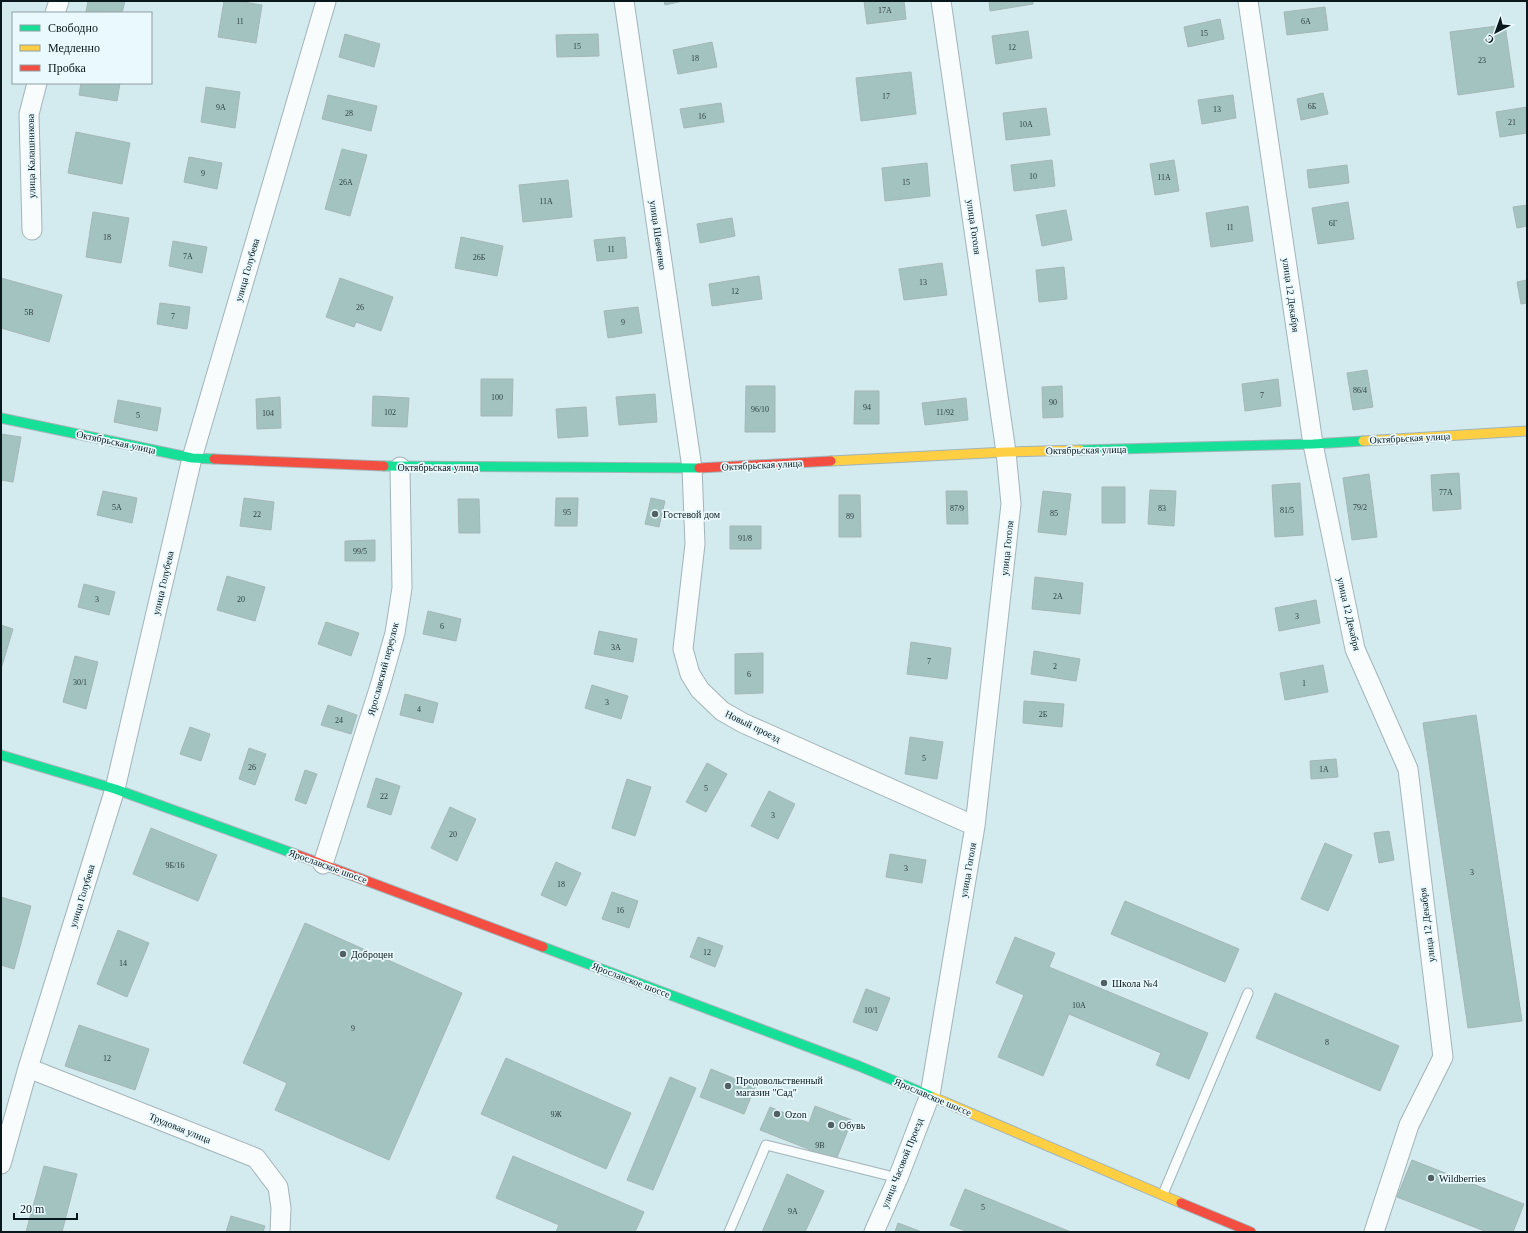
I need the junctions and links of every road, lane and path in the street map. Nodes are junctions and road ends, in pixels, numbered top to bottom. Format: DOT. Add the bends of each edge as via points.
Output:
graph roads {
  1 [pos="59,1"];
  2 [pos="326,1"];
  3 [pos="624,1"];
  4 [pos="941,1"];
  5 [pos="1248,1"];
  6 [pos="56,12"];
  7 [pos="37,84"];
  8 [pos="32,230"];
  9 [pos="1,418"];
  10 [pos="1527,431"];
  11 [pos="1313,444"];
  12 [pos="1006,452"];
  13 [pos="192,458"];
  14 [pos="400,467"];
  15 [pos="692,468"];
  16 [pos="1,756"];
  17 [pos="115,789"];
  18 [pos="975,826"];
  19 [pos="323,864"];
  20 [pos="1248,993"];
  21 [pos="28,1068"];
  22 [pos="930,1095"];
  23 [pos="1,1164"];
  24 [pos="898,1178"];
  25 [pos="1163,1194"];
  26 [pos="280,1232"];
  27 [pos="729,1232"];
  28 [pos="874,1232"];
  29 [pos="1251,1232"];
  30 [pos="1374,1232"];
  1 -- 6 [label="street"];
  2 -- 13 [label="street, улица Голубева"];
  3 -- 15 [label="street, улица Шевченко"];
  4 -- 12 [label="street, улица Гоголя"];
  5 -- 11 [label="street, улица 12 Декабря"];
  7 -- 8 [label="street, улица Калашникова" via="29,114"];
  9 -- 13 [label="street, Октябрьская улица"];
  10 -- 11 [label="street, Октябрьская улица"];
  11 -- 12 [label="street, Октябрьская улица"];
  11 -- 30 [label="street, улица 12 Декабря" via="1355,649 1408,769 1443,1057 1409,1125"];
  12 -- 15 [label="street, Октябрьская улица"];
  12 -- 18 [label="street, улица Гоголя" via="1012,504"];
  13 -- 14 [label="street, Октябрьская улица"];
  13 -- 17 [label="street, улица Голубева"];
  14 -- 15 [label="street, Октябрьская улица"];
  14 -- 19 [label="street, Ярославский переулок" via="402,588 395,633"];
  15 -- 18 [label="street, Новый проезд" via="695,544 683,649 690,674 700,690 722,711 743,723"];
  16 -- 17 [label="street, Ярославское шоссе"];
  17 -- 19 [label="street, Ярославское шоссе"];
  17 -- 21 [label="street, улица Голубева"];
  18 -- 22 [label="street, улица Гоголя"];
  19 -- 22 [label="street, Ярославское шоссе"];
  20 -- 25 [label="lane"];
  21 -- 23 [label="street, улица Голубева"];
  21 -- 26 [label="street, Трудовая улица" via="256,1158 278,1187 281,1208"];
  22 -- 24 [label="street, улица Часовой Проезд"];
  22 -- 25 [label="street, Ярославское шоссе"];
  24 -- 27 [label="lane" via="766,1145"];
  24 -- 28 [label="street, улица Часовой Проезд"];
  25 -- 29 [label="street, Ярославское шоссе"];
}
